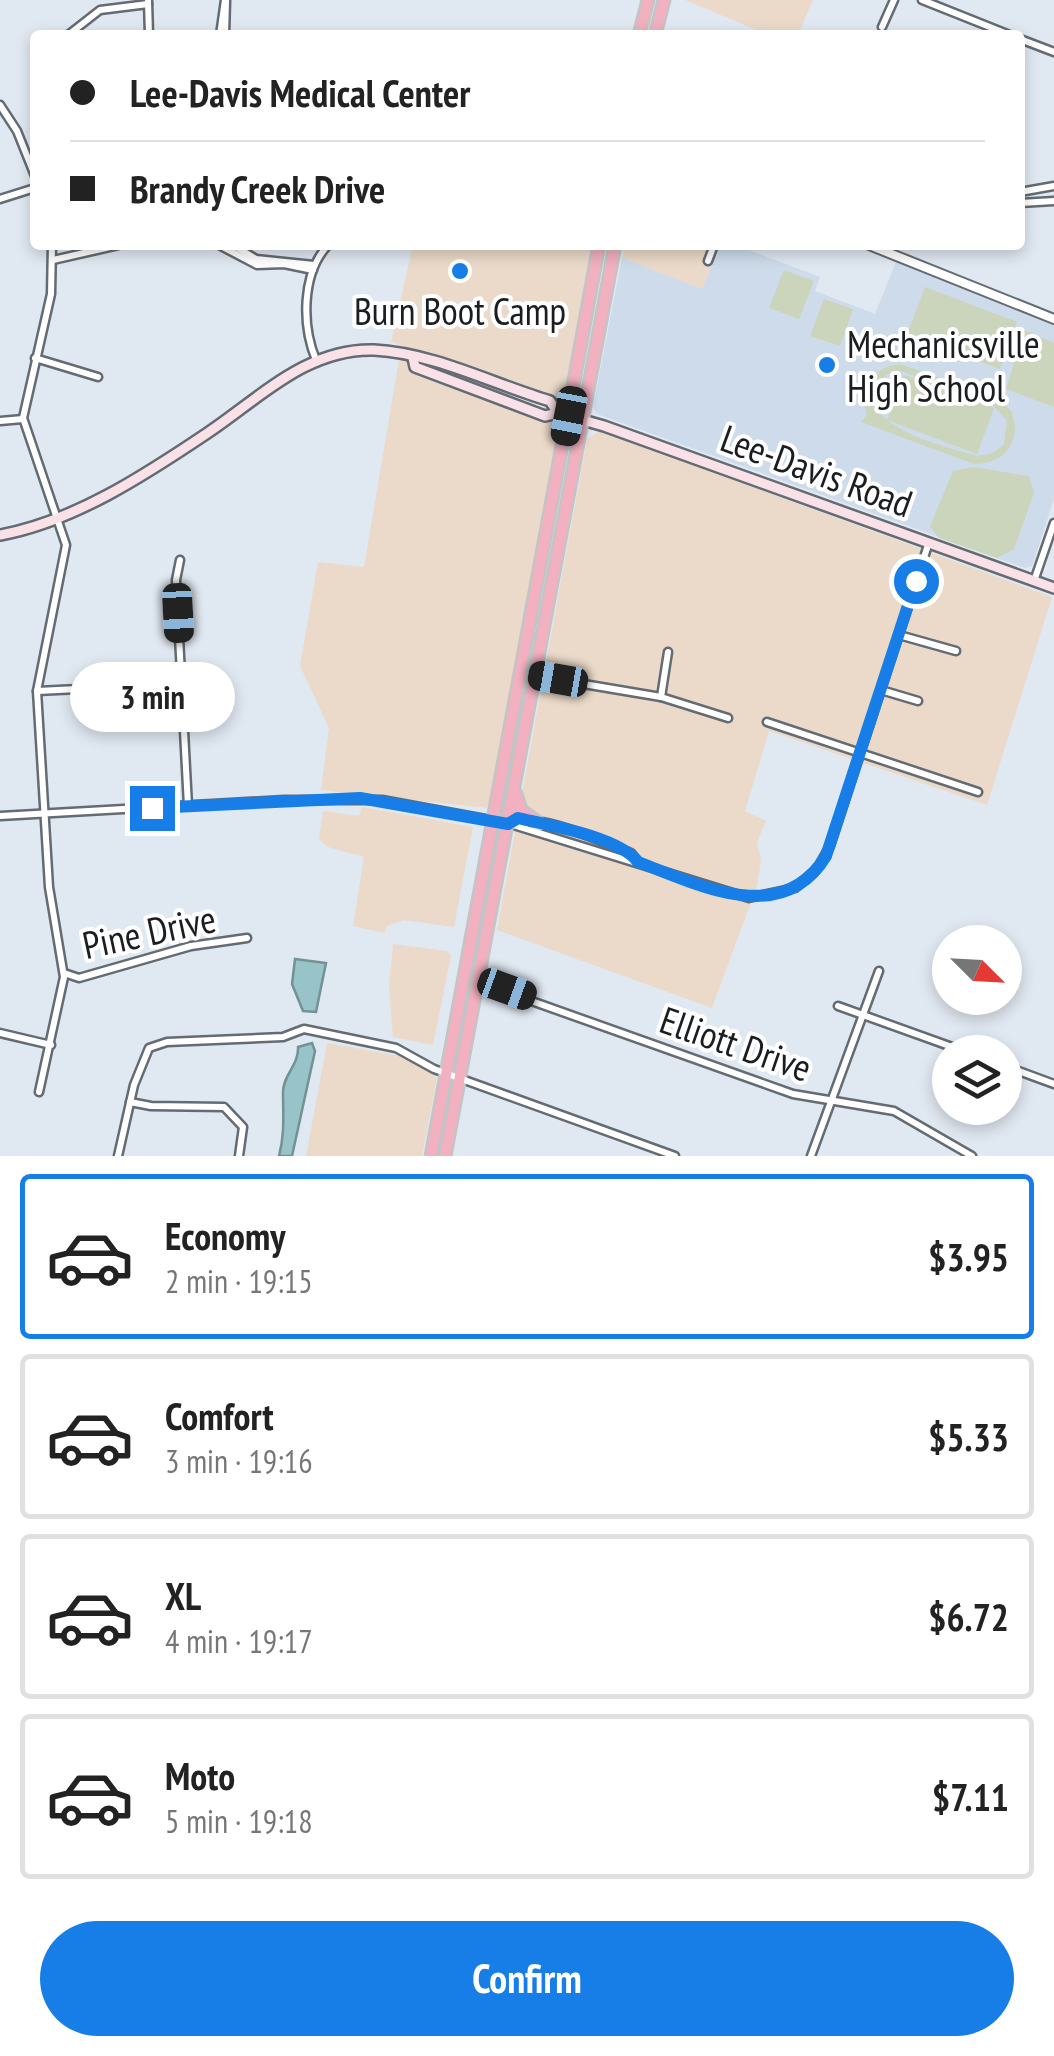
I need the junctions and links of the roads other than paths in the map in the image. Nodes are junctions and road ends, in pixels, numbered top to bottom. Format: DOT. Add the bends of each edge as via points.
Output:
graph roads {
  1 [pos="225,0"];
  2 [pos="648,0"];
  3 [pos="664,0"];
  4 [pos="894,0"];
  5 [pos="922,0"];
  6 [pos="148,2"];
  7 [pos="882,27"];
  8 [pos="74,30"];
  9 [pos="149,30"];
  10 [pos="223,30"];
  11 [pos="640,30"];
  12 [pos="656,30"];
  13 [pos="997,30"];
  14 [pos="1025,41"];
  15 [pos="1054,52"];
  16 [pos="0,104"];
  17 [pos="30,164"];
  18 [pos="1054,186"];
  19 [pos="30,189"];
  20 [pos="1025,191"];
  21 [pos="0,198"];
  22 [pos="1054,202"];
  23 [pos="1025,203"];
  24 [pos="53,250"];
  25 [pos="97,250"];
  26 [pos="228,250"];
  27 [pos="242,250"];
  28 [pos="325,250"];
  29 [pos="597,250"];
  30 [pos="614,250"];
  31 [pos="712,250"];
  32 [pos="881,250"];
  33 [pos="54,260"];
  34 [pos="708,261"];
  35 [pos="313,268"];
  36 [pos="1054,319"];
  37 [pos="36,358"];
  38 [pos="413,358"];
  39 [pos="316,360"];
  40 [pos="98,377"];
  41 [pos="457,382"];
  42 [pos="496,384"];
  43 [pos="564,415"];
  44 [pos="23,420"];
  45 [pos="583,420"];
  46 [pos="0,422"];
  47 [pos="60,516"];
  48 [pos="1054,523"];
  49 [pos="0,535"];
  50 [pos="928,542"];
  51 [pos="180,560"];
  52 [pos="1034,581"];
  53 [pos="1054,588"];
  54 [pos="899,635"];
  55 [pos="668,652"];
  56 [pos="956,652"];
  57 [pos="536,676"];
  58 [pos="182,684"];
  59 [pos="880,690"];
  60 [pos="37,691"];
  61 [pos="661,697"];
  62 [pos="918,701"];
  63 [pos="728,718"];
  64 [pos="766,722"];
  65 [pos="859,753"];
  66 [pos="514,784"];
  67 [pos="978,792"];
  68 [pos="188,806"];
  69 [pos="45,814"];
  70 [pos="0,816"];
  71 [pos="493,820"];
  72 [pos="538,823"];
  73 [pos="508,824"];
  74 [pos="638,862"];
  75 [pos="247,938"];
  76 [pos="880,971"];
  77 [pos="64,973"];
  78 [pos="478,982"];
  79 [pos="838,1006"];
  80 [pos="863,1015"];
  81 [pos="0,1033"];
  82 [pos="932,1040"];
  83 [pos="51,1045"];
  84 [pos="446,1071"];
  85 [pos="1022,1072"];
  86 [pos="460,1078"];
  87 [pos="1054,1084"];
  88 [pos="40,1092"];
  89 [pos="130,1102"];
  90 [pos="831,1102"];
  91 [pos="118,1156"];
  92 [pos="238,1156"];
  93 [pos="431,1156"];
  94 [pos="446,1156"];
  95 [pos="676,1156"];
  96 [pos="811,1156"];
  97 [pos="972,1156"];
  1 -- 10 [label="street"];
  2 -- 11 [label="highway"];
  3 -- 12 [label="highway"];
  4 -- 7 [label="street"];
  5 -- 13 [label="street"];
  6 -- 8 [label="street" via="100,10"];
  6 -- 9 [label="street"];
  14 -- 15 [label="street"];
  16 -- 17 [label="street"];
  18 -- 20 [label="street"];
  19 -- 21 [label="street"];
  22 -- 23 [label="street"];
  24 -- 33 [label="street"];
  25 -- 33 [label="street"];
  26 -- 35 [label="street" via="256,265"];
  27 -- 35 [label="street"];
  28 -- 35 [label="street"];
  29 -- 43 [label="highway"];
  30 -- 45 [label="highway"];
  31 -- 34 [label="street"];
  32 -- 36 [label="street"];
  33 -- 37 [label="street"];
  35 -- 39 [label="street" via="306,320"];
  37 -- 40 [label="street"];
  37 -- 44 [label="street"];
  38 -- 39 [label="main road, Lee-Davis Road" via="367,350"];
  38 -- 41 [label="main road, Lee-Davis Road" via="415,367"];
  38 -- 42 [label="main road, Lee-Davis Road"];
  39 -- 47 [label="main road, Lee-Davis Road" via="201,437"];
  41 -- 42 [label="main road"];
  41 -- 43 [label="main road, Lee-Davis Road" via="545,416"];
  42 -- 43 [label="main road, Lee-Davis Road" via="550,402"];
  43 -- 45 [label="main road, Lee-Davis Road"];
  43 -- 71 [label="highway"];
  44 -- 46 [label="street"];
  44 -- 47 [label="street"];
  45 -- 50 [label="main road, Lee-Davis Road"];
  45 -- 57 [label="highway"];
  47 -- 49 [label="main road, Lee-Davis Road"];
  47 -- 60 [label="street" via="65,567"];
  48 -- 52 [label="street"];
  50 -- 52 [label="main road, Lee-Davis Road"];
  50 -- 54 [label="street"];
  51 -- 58 [label="street"];
  52 -- 53 [label="main road, Lee-Davis Road"];
  54 -- 56 [label="street"];
  54 -- 59 [label="street"];
  55 -- 61 [label="street"];
  57 -- 61 [label="street"];
  57 -- 66 [label="highway"];
  58 -- 60 [label="street"];
  58 -- 68 [label="street"];
  59 -- 62 [label="street"];
  59 -- 65 [label="street"];
  60 -- 69 [label="street"];
  61 -- 63 [label="street"];
  64 -- 65 [label="street"];
  65 -- 67 [label="street"];
  65 -- 74 [label="street" via="826,856 795,888 738,896"];
  66 -- 72 [label="highway" via="521,810"];
  66 -- 73 [label="highway"];
  68 -- 69 [label="street"];
  68 -- 71 [label="street" via="360,798"];
  69 -- 70 [label="street"];
  69 -- 77 [label="street"];
  71 -- 73 [label="street"];
  71 -- 84 [label="highway"];
  72 -- 73 [label="street" via="518,818"];
  72 -- 74 [label="street" via="631,853"];
  73 -- 74 [label="street"];
  73 -- 78 [label="highway"];
  75 -- 77 [label="street, Pine Drive" via="191,946 79,978"];
  76 -- 80 [label="street"];
  77 -- 83 [label="street"];
  78 -- 86 [label="highway"];
  78 -- 90 [label="street, Elliott Drive" via="765,1085"];
  79 -- 80 [label="street"];
  80 -- 82 [label="street"];
  80 -- 90 [label="street"];
  81 -- 83 [label="street"];
  83 -- 88 [label="street"];
  84 -- 86 [label="street"];
  84 -- 89 [label="street" via="396,1048 304,1029 283,1037 167,1042 146,1053"];
  84 -- 93 [label="highway"];
  85 -- 87 [label="street"];
  86 -- 94 [label="highway"];
  86 -- 95 [label="street"];
  89 -- 91 [label="street"];
  89 -- 92 [label="street" via="224,1107 243,1127"];
  90 -- 96 [label="street"];
  90 -- 97 [label="street, Elliott Drive" via="904,1114"];
}
